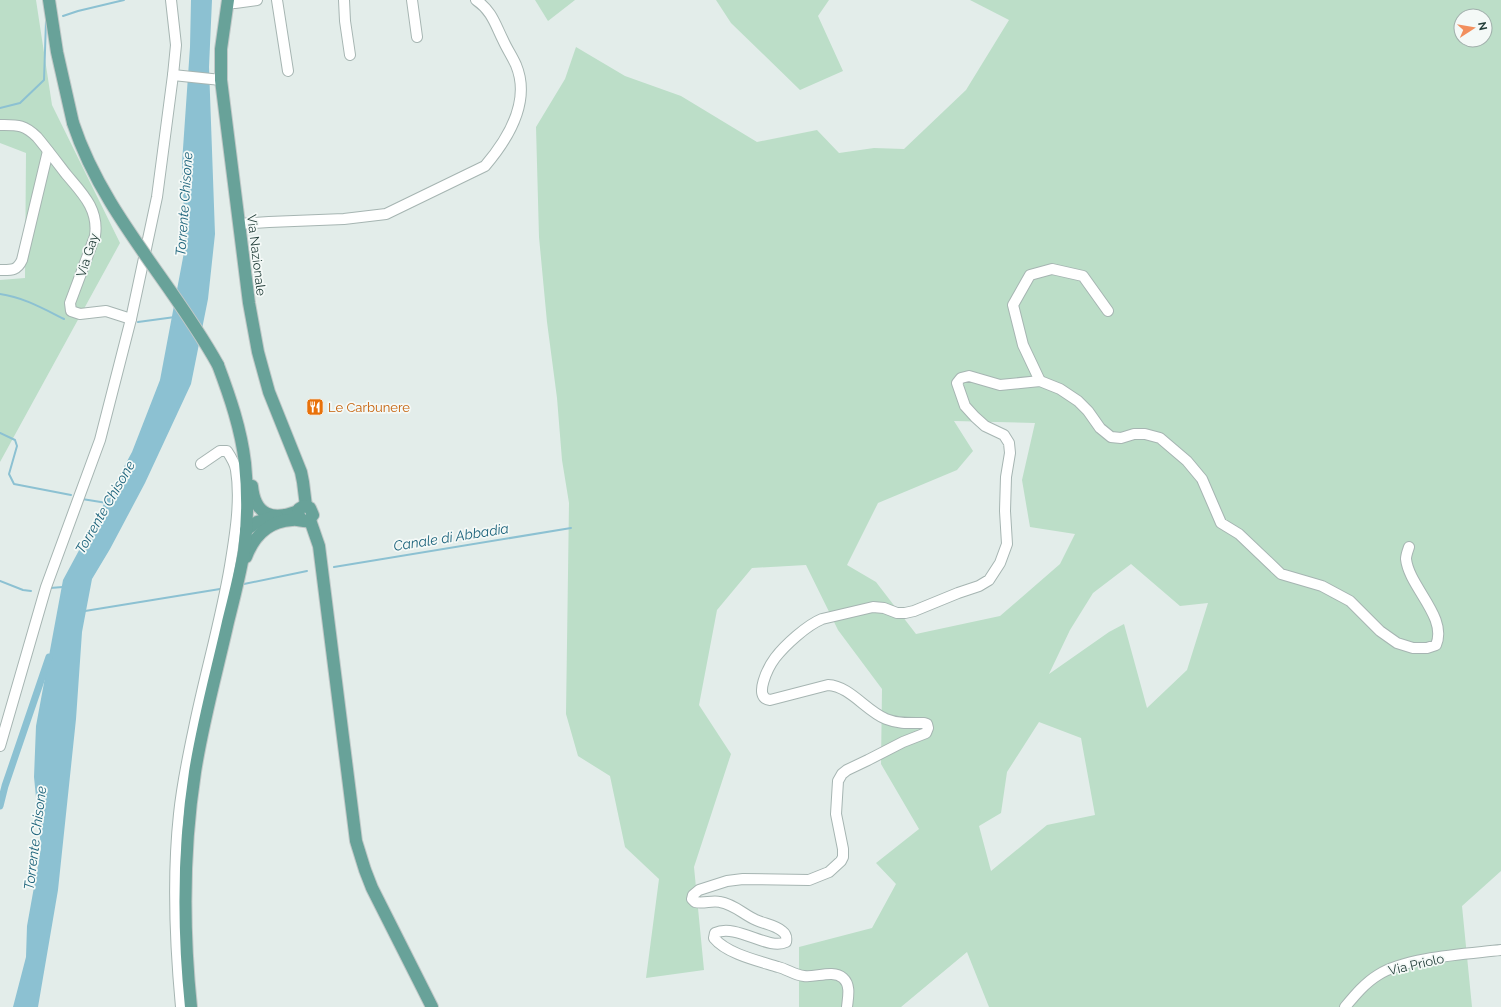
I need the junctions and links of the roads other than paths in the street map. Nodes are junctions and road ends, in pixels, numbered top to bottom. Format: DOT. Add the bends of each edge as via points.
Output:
graph roads {
  1 [pos="50,0"];
  2 [pos="171,0"];
  3 [pos="256,0"];
  4 [pos="277,0"];
  5 [pos="344,0"];
  6 [pos="412,0"];
  7 [pos="476,0"];
  8 [pos="227,1"];
  9 [pos="417,37"];
  10 [pos="350,55"];
  11 [pos="288,71"];
  12 [pos="173,74"];
  13 [pos="221,80"];
  14 [pos="0,125"];
  15 [pos="48,151"];
  16 [pos="239,224"];
  17 [pos="0,270"];
  18 [pos="1108,310"];
  19 [pos="131,319"];
  20 [pos="1040,381"];
  21 [pos="226,386"];
  22 [pos="201,464"];
  23 [pos="304,514"];
  24 [pos="277,516"];
  25 [pos="246,530"];
  26 [pos="1409,547"];
  27 [pos="238,579"];
  28 [pos="0,746"];
  29 [pos="1501,950"];
  30 [pos="181,1007"];
  31 [pos="191,1007"];
  32 [pos="432,1007"];
  33 [pos="847,1007"];
  34 [pos="1345,1007"];
  1 -- 21 [label="main road, bridge" via="57,52 73,123 95,176 114,209 218,365"];
  2 -- 12 [label="street" via="176,45"];
  3 -- 8 [label="street" via="234,3"];
  4 -- 11 [label="street"];
  5 -- 10 [label="street"];
  6 -- 9 [label="street"];
  7 -- 16 [label="street" via="493,18 521,81 521,101 516,118 485,166 382,215"];
  8 -- 13 [label="main road, Via Nazionale" via="221,49"];
  12 -- 13 [label="street"];
  12 -- 19 [label="street" via="157,197"];
  13 -- 16 [label="main road, Via Nazionale"];
  14 -- 15 [label="street, Via Gay" via="28,128"];
  15 -- 17 [label="street" via="20,266"];
  15 -- 19 [label="street, Via Gay" via="85,196 96,222 92,244 70,303 71,311 80,314 106,311"];
  16 -- 23 [label="main road, Via Nazionale" via="258,352 269,392 301,472"];
  18 -- 20 [label="street" via="1082,276 1052,269 1030,275 1013,305 1023,345"];
  19 -- 28 [label="street" via="100,440 46,587"];
  20 -- 26 [label="street" via="1060,389 1078,401 1100,428 1112,437 1145,434 1160,438 1170,445 1187,460 1202,480 1221,523 1239,534 1281,574 1322,586 1350,601 1396,643 1413,648 1427,648 1436,645 1439,639 1438,628 1434,615 1410,575 1406,558"];
  20 -- 33 [label="street" via="1000,385 969,376 961,378 957,383 965,406 985,426 1004,435 1009,443 1006,477 1007,544 1000,564 989,580 914,611 897,613 873,607 815,622 802,631 774,659 762,684 762,696 766,700 828,685 836,686 888,720 927,724 926,733 903,742 842,774 838,781 836,814 843,849 841,861 829,872 809,880 743,879 699,890 693,895 692,899 695,902 713,901 728,904 756,920 781,930 785,933 786,942 777,944 741,933 719,932 715,933 714,938 743,956 794,974 808,977 839,975 848,988"];
  21 -- 24 [label="main road" via="235,398 244,426 254,500 265,513"];
  21 -- 25 [label="main road" via="237,420 244,455"];
  22 -- 30 [label="street" via="220,451 227,451 236,469 237,500 235,538 224,602 194,728 179,814 175,874 177,963"];
  23 -- 24 [label="main road"];
  23 -- 27 [label="main road" via="292,520 277,522 262,531 248,552"];
  23 -- 32 [label="main road, Via Nazionale" via="319,546 356,841 372,888"];
  24 -- 25 [label="main road" via="258,522"];
  25 -- 27 [label="main road"];
  27 -- 31 [label="main road" via="203,733 190,809 185,893"];
  29 -- 34 [label="street, Via Priolo" via="1396,966 1372,979"];
}
